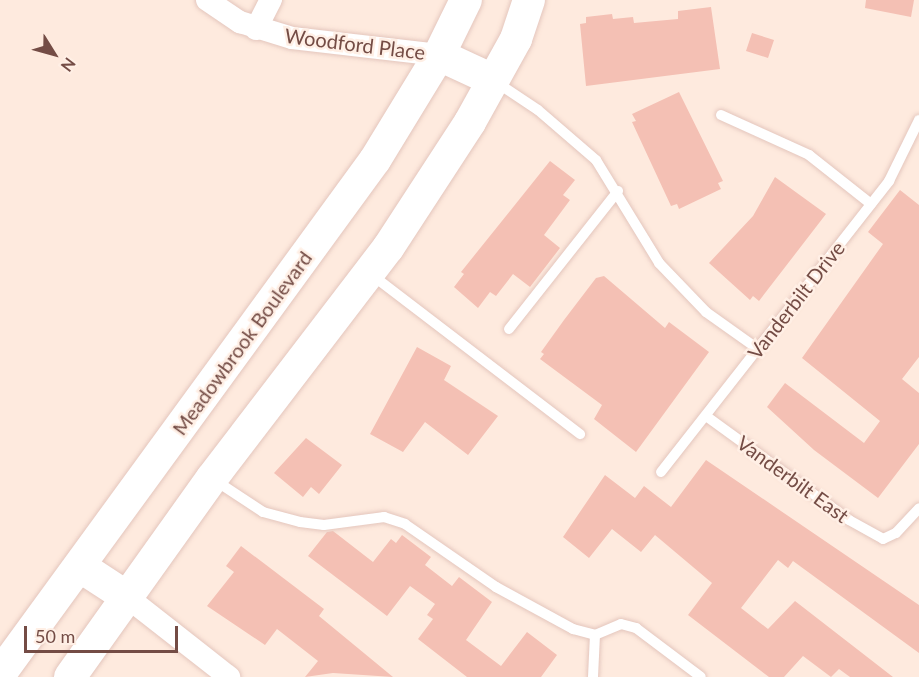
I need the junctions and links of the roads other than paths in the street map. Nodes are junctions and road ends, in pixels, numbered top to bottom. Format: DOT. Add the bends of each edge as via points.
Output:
graph roads {
  1 [pos="207,0"];
  2 [pos="271,0"];
  3 [pos="466,0"];
  4 [pos="529,0"];
  5 [pos="256,29"];
  6 [pos="439,55"];
  7 [pos="493,80"];
  8 [pos="721,115"];
  9 [pos="919,120"];
  10 [pos="618,191"];
  11 [pos="871,204"];
  12 [pos="369,273"];
  13 [pos="509,329"];
  14 [pos="758,349"];
  15 [pos="706,416"];
  16 [pos="580,434"];
  17 [pos="661,472"];
  18 [pos="212,478"];
  19 [pos="919,508"];
  20 [pos="81,567"];
  21 [pos="127,597"];
  22 [pos="595,635"];
  23 [pos="0,674"];
  24 [pos="70,677"];
  25 [pos="229,677"];
  26 [pos="593,677"];
  27 [pos="701,677"];
  1 -- 5 [label="street, Woodford Place"];
  2 -- 5 [label="street"];
  3 -- 6 [label="main road, Meadowbrook Boulevard"];
  4 -- 7 [label="main road" via="516,39"];
  5 -- 6 [label="street, Woodford Place" via="332,45"];
  6 -- 7 [label="main road"];
  6 -- 20 [label="main road, Meadowbrook Boulevard" via="375,160"];
  7 -- 10 [label="lane" via="538,110 596,159"];
  7 -- 12 [label="main road"];
  8 -- 11 [label="lane" via="809,155"];
  9 -- 11 [label="lane, Vanderbilt Drive" via="889,181"];
  10 -- 13 [label="lane"];
  10 -- 14 [label="lane" via="659,263 706,312"];
  11 -- 14 [label="lane, Vanderbilt Drive"];
  12 -- 16 [label="lane"];
  12 -- 18 [label="main road"];
  14 -- 15 [label="lane, Vanderbilt Drive"];
  15 -- 17 [label="lane, Vanderbilt Drive"];
  15 -- 19 [label="lane, Vanderbilt East" via="849,520 884,539 896,533"];
  18 -- 21 [label="main road"];
  18 -- 22 [label="lane" via="263,512 300,522 324,525 384,517 405,524 496,587 573,629"];
  20 -- 21 [label="main road"];
  20 -- 23 [label="main road, Meadowbrook Boulevard"];
  21 -- 24 [label="main road"];
  21 -- 25 [label="street"];
  22 -- 26 [label="lane"];
  22 -- 27 [label="lane" via="621,624 636,628"];
}
